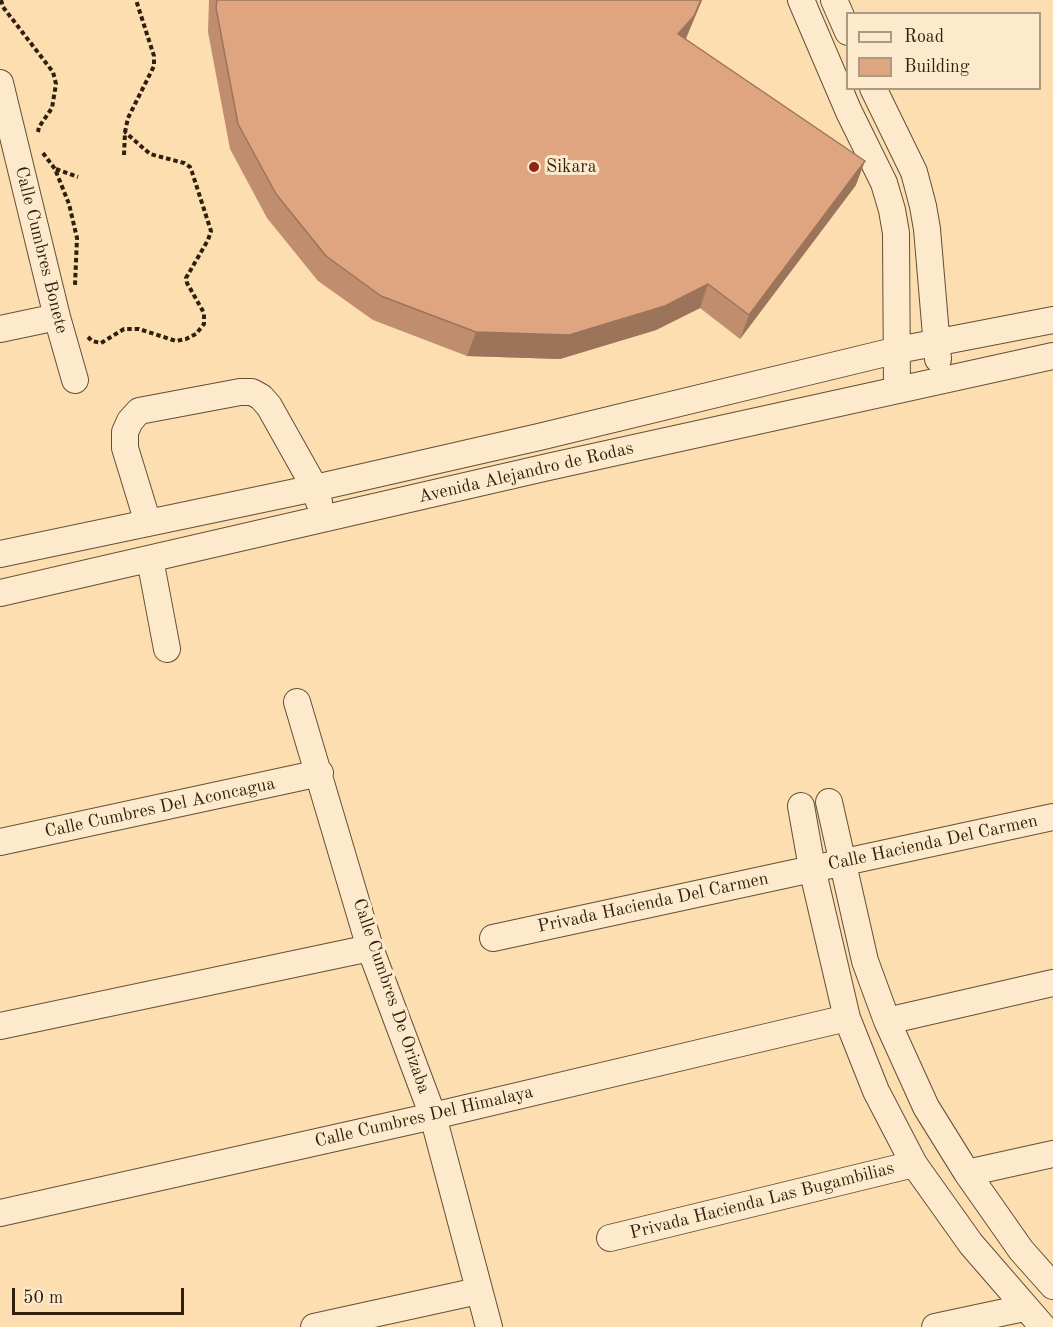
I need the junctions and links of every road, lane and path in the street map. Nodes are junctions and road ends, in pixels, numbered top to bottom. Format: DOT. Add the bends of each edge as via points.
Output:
graph roads {
  1 [pos="136,0"];
  2 [pos="801,0"];
  3 [pos="834,0"];
  4 [pos="1,1"];
  5 [pos="846,27"];
  6 [pos="0,83"];
  7 [pos="874,90"];
  8 [pos="125,132"];
  9 [pos="17,143"];
  10 [pos="40,147"];
  11 [pos="124,155"];
  12 [pos="55,169"];
  13 [pos="78,177"];
  14 [pos="923,206"];
  15 [pos="892,210"];
  16 [pos="74,295"];
  17 [pos="57,316"];
  18 [pos="1053,320"];
  19 [pos="0,329"];
  20 [pos="86,334"];
  21 [pos="937,343"];
  22 [pos="898,350"];
  23 [pos="1053,356"];
  24 [pos="75,380"];
  25 [pos="939,380"];
  26 [pos="897,389"];
  27 [pos="315,488"];
  28 [pos="324,520"];
  29 [pos="148,523"];
  30 [pos="0,554"];
  31 [pos="150,559"];
  32 [pos="0,593"];
  33 [pos="167,649"];
  34 [pos="297,702"];
  35 [pos="320,772"];
  36 [pos="829,802"];
  37 [pos="801,806"];
  38 [pos="1053,817"];
  39 [pos="0,842"];
  40 [pos="842,863"];
  41 [pos="812,868"];
  42 [pos="493,938"];
  43 [pos="370,948"];
  44 [pos="1053,983"];
  45 [pos="847,1018"];
  46 [pos="887,1021"];
  47 [pos="0,1026"];
  48 [pos="433,1116"];
  49 [pos="1053,1154"];
  50 [pos="914,1164"];
  51 [pos="967,1173"];
  52 [pos="0,1213"];
  53 [pos="610,1238"];
  54 [pos="1053,1286"];
  55 [pos="478,1291"];
  56 [pos="1024,1308"];
  57 [pos="314,1327"];
  58 [pos="489,1327"];
  59 [pos="935,1327"];
  60 [pos="1043,1327"];
  1 -- 8 [label="path" via="154,66"];
  2 -- 15 [label="street" via="884,183"];
  3 -- 5 [label="street"];
  4 -- 9 [label="path" via="53,72 56,84 52,108 39,127"];
  6 -- 9 [label="street, Calle Cumbres Bonete"];
  7 -- 14 [label="street" via="914,172"];
  8 -- 11 [label="path"];
  8 -- 20 [label="path" via="150,154 190,167 211,231 186,278 204,313 204,324 196,334 176,341 139,329 124,329 101,343"];
  9 -- 17 [label="street, Calle Cumbres Bonete"];
  10 -- 12 [label="path"];
  12 -- 13 [label="path"];
  12 -- 16 [label="path" via="77,238"];
  14 -- 15 [label="street"];
  14 -- 21 [label="street"];
  15 -- 22 [label="street" via="896,233"];
  17 -- 19 [label="street"];
  17 -- 24 [label="street, Calle Cumbres Bonete"];
  18 -- 21 [label="street, Avenida Alejandro de Rodas"];
  21 -- 22 [label="street, Avenida Alejandro de Rodas"];
  21 -- 25 [label="street"];
  22 -- 26 [label="street"];
  22 -- 27 [label="street, Avenida Alejandro de Rodas"];
  23 -- 25 [label="street, Avenida Alejandro de Rodas"];
  25 -- 26 [label="street, Avenida Alejandro de Rodas"];
  26 -- 28 [label="street, Avenida Alejandro de Rodas"];
  27 -- 28 [label="street"];
  27 -- 29 [label="street, Avenida Alejandro de Rodas"];
  27 -- 29 [label="street" via="269,406 252,392 139,411 124,432 125,448"];
  28 -- 31 [label="street, Avenida Alejandro de Rodas"];
  29 -- 30 [label="street, Avenida Alejandro de Rodas"];
  31 -- 32 [label="street, Avenida Alejandro de Rodas"];
  31 -- 33 [label="street"];
  34 -- 35 [label="street, Calle Cumbres De Orizaba"];
  35 -- 39 [label="street, Calle Cumbres Del Aconcagua"];
  35 -- 43 [label="street, Calle Cumbres De Orizaba"];
  36 -- 40 [label="street"];
  37 -- 41 [label="street"];
  38 -- 40 [label="street, Calle Hacienda Del Carmen"];
  40 -- 41 [label="street, Calle Hacienda Del Carmen"];
  40 -- 46 [label="street" via="865,962"];
  41 -- 42 [label="street, Privada Hacienda Del Carmen"];
  41 -- 45 [label="street"];
  43 -- 47 [label="street"];
  43 -- 48 [label="street, Calle Cumbres De Orizaba"];
  44 -- 46 [label="street"];
  45 -- 48 [label="street, Calle Cumbres Del Himalaya"];
  45 -- 50 [label="street" via="876,1091"];
  46 -- 51 [label="street" via="926,1107"];
  48 -- 52 [label="street, Calle Cumbres Del Himalaya"];
  48 -- 55 [label="street, Calle Cumbres De Orizaba"];
  49 -- 51 [label="street"];
  50 -- 53 [label="street, Privada Hacienda Las Bugambilias"];
  50 -- 56 [label="street" via="971,1244"];
  51 -- 54 [label="street" via="1020,1250"];
  55 -- 57 [label="street"];
  55 -- 58 [label="street, Calle Cumbres De Orizaba"];
  56 -- 59 [label="street"];
  56 -- 60 [label="street"];
}
